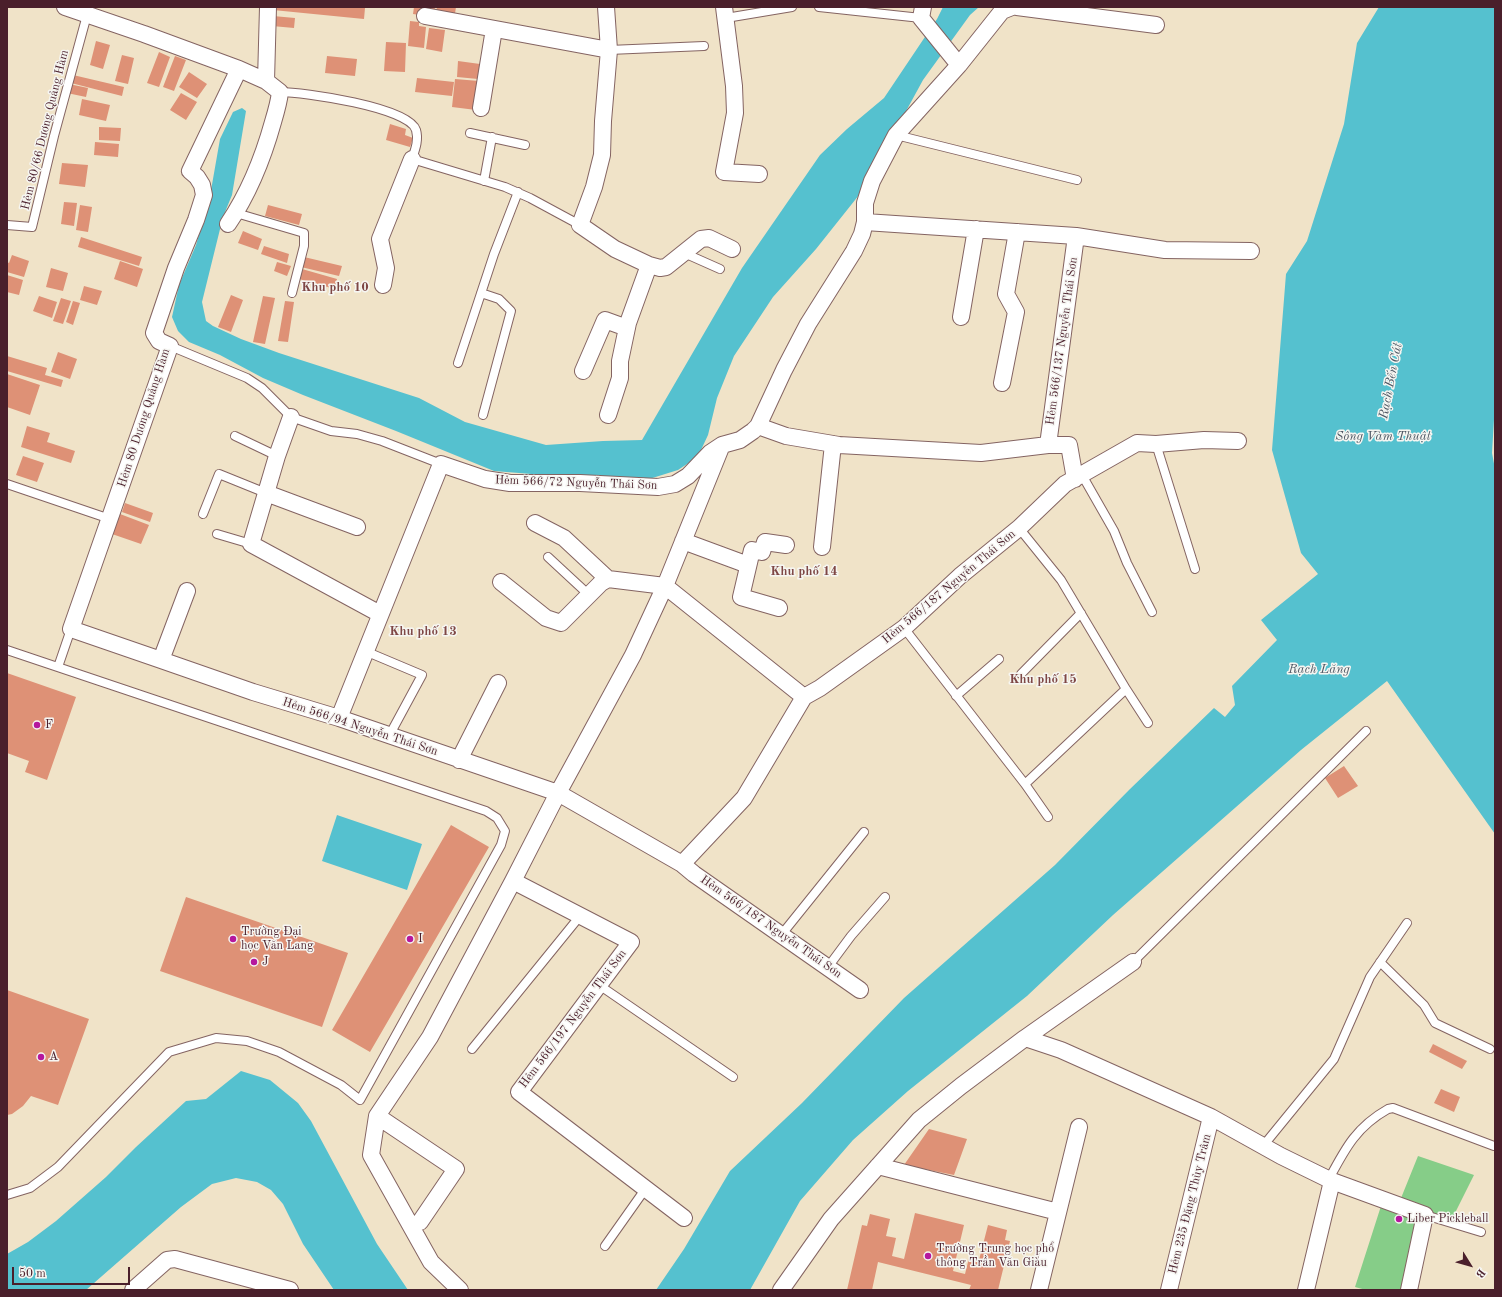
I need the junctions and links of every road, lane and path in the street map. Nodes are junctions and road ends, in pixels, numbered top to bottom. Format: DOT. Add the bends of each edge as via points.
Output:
graph roads {
  1 [pos="65,7"];
  2 [pos="268,7"];
  3 [pos="606,7"];
  4 [pos="792,7"];
  5 [pos="819,7"];
  6 [pos="1018,7"];
  7 [pos="1005,8"];
  8 [pos="725,12"];
  9 [pos="922,12"];
  10 [pos="1098,12"];
  11 [pos="88,15"];
  12 [pos="424,16"];
  13 [pos="1156,25"];
  14 [pos="494,29"];
  15 [pos="704,46"];
  16 [pos="610,50"];
  17 [pos="959,65"];
  18 [pos="238,69"];
  19 [pos="266,81"];
  20 [pos="280,92"];
  21 [pos="481,108"];
  22 [pos="470,133"];
  23 [pos="896,135"];
  24 [pos="492,137"];
  25 [pos="525,145"];
  26 [pos="412,159"];
  27 [pos="759,174"];
  28 [pos="1077,180"];
  29 [pos="484,181"];
  30 [pos="518,192"];
  31 [pos="232,218"];
  32 [pos="865,222"];
  33 [pos="7,225"];
  34 [pos="580,225"];
  35 [pos="976,229"];
  36 [pos="1017,232"];
  37 [pos="1076,236"];
  38 [pos="732,249"];
  39 [pos="1251,251"];
  40 [pos="684,253"];
  41 [pos="649,265"];
  42 [pos="720,269"];
  43 [pos="383,284"];
  44 [pos="480,293"];
  45 [pos="292,294"];
  46 [pos="961,317"];
  47 [pos="627,328"];
  48 [pos="170,346"];
  49 [pos="458,363"];
  50 [pos="583,371"];
  51 [pos="1002,383"];
  52 [pos="483,415"];
  53 [pos="608,415"];
  54 [pos="291,417"];
  55 [pos="758,426"];
  56 [pos="236,436"];
  57 [pos="1238,441"];
  58 [pos="832,444"];
  59 [pos="1156,444"];
  60 [pos="722,445"];
  61 [pos="1048,445"];
  62 [pos="277,456"];
  63 [pos="442,464"];
  64 [pos="1078,477"];
  65 [pos="7,484"];
  66 [pos="266,493"];
  67 [pos="203,514"];
  68 [pos="110,519"];
  69 [pos="535,523"];
  70 [pos="357,527"];
  71 [pos="1019,528"];
  72 [pos="217,534"];
  73 [pos="683,541"];
  74 [pos="251,544"];
  75 [pos="786,546"];
  76 [pos="822,547"];
  77 [pos="548,557"];
  78 [pos="748,565"];
  79 [pos="1195,569"];
  80 [pos="608,579"];
  81 [pos="500,582"];
  82 [pos="665,586"];
  83 [pos="187,591"];
  84 [pos="589,595"];
  85 [pos="779,608"];
  86 [pos="1152,612"];
  87 [pos="1081,613"];
  88 [pos="380,614"];
  89 [pos="904,628"];
  90 [pos="71,629"];
  91 [pos="7,650"];
  92 [pos="365,651"];
  93 [pos="999,659"];
  94 [pos="161,660"];
  95 [pos="58,667"];
  96 [pos="1020,674"];
  97 [pos="498,682"];
  98 [pos="1126,689"];
  99 [pos="956,696"];
  100 [pos="804,697"];
  101 [pos="339,718"];
  102 [pos="1148,723"];
  103 [pos="1366,731"];
  104 [pos="389,736"];
  105 [pos="459,760"];
  106 [pos="1025,784"];
  107 [pos="558,794"];
  108 [pos="1048,817"];
  109 [pos="864,832"];
  110 [pos="682,864"];
  111 [pos="513,882"];
  112 [pos="885,897"];
  113 [pos="580,916"];
  114 [pos="1407,923"];
  115 [pos="782,934"];
  116 [pos="1133,962"];
  117 [pos="1380,962"];
  118 [pos="828,967"];
  119 [pos="599,985"];
  120 [pos="860,990"];
  121 [pos="1025,1038"];
  122 [pos="472,1049"];
  123 [pos="1490,1049"];
  124 [pos="733,1077"];
  125 [pos="377,1116"];
  126 [pos="1211,1117"];
  127 [pos="1079,1127"];
  128 [pos="1263,1146"];
  129 [pos="1494,1146"];
  130 [pos="878,1166"];
  131 [pos="1331,1180"];
  132 [pos="646,1188"];
  133 [pos="7,1195"];
  134 [pos="1058,1212"];
  135 [pos="1425,1215"];
  136 [pos="684,1218"];
  137 [pos="420,1222"];
  138 [pos="1481,1232"];
  139 [pos="605,1246"];
  140 [pos="133,1290"];
  141 [pos="290,1290"];
  142 [pos="460,1290"];
  143 [pos="781,1290"];
  144 [pos="1039,1290"];
  145 [pos="1169,1290"];
  146 [pos="1306,1290"];
  147 [pos="1409,1290"];
  1 -- 11 [label="street"];
  2 -- 19 [label="street"];
  3 -- 16 [label="street"];
  4 -- 8 [label="lane"];
  5 -- 9 [label="lane"];
  6 -- 10 [label="street"];
  7 -- 17 [label="street"];
  8 -- 27 [label="street" via="734,86 734,114 724,172"];
  9 -- 17 [label="street"];
  10 -- 13 [label="street"];
  11 -- 18 [label="street"];
  11 -- 33 [label="lane, Hẻm 80/66 Dương Quảng Hàm" via="32,227"];
  12 -- 14 [label="street"];
  14 -- 16 [label="street"];
  14 -- 21 [label="street"];
  15 -- 16 [label="lane"];
  16 -- 34 [label="street" via="602,155 596,182"];
  17 -- 23 [label="street"];
  18 -- 19 [label="street"];
  18 -- 48 [label="street, Hẻm 80 Dương Quảng Hàm" via="190,171 202,185 204,195 154,333 159,341"];
  19 -- 20 [label="street"];
  20 -- 26 [label="lane" via="311,94 380,109 404,117 416,129 417,141"];
  20 -- 31 [label="street" via="267,143 249,190"];
  22 -- 24 [label="lane"];
  23 -- 28 [label="lane"];
  23 -- 32 [label="street" via="872,180 865,203"];
  24 -- 25 [label="lane"];
  24 -- 29 [label="lane"];
  26 -- 29 [label="lane"];
  26 -- 43 [label="street" via="380,239 386,268"];
  29 -- 30 [label="lane"];
  30 -- 34 [label="lane"];
  30 -- 44 [label="lane"];
  31 -- 45 [label="lane" via="304,233 304,246"];
  32 -- 35 [label="street"];
  32 -- 55 [label="street" via="854,251 808,324"];
  34 -- 41 [label="street" via="615,249"];
  35 -- 36 [label="street"];
  35 -- 46 [label="street"];
  36 -- 37 [label="street"];
  36 -- 51 [label="street" via="1006,294 1016,312"];
  37 -- 39 [label="street" via="1165,250"];
  37 -- 61 [label="street, Hẻm 566/137 Nguyễn Thái Sơn"];
  38 -- 40 [label="street" via="708,238 701,238"];
  40 -- 41 [label="street" via="666,267"];
  40 -- 42 [label="lane"];
  41 -- 47 [label="street"];
  44 -- 49 [label="lane"];
  44 -- 52 [label="lane" via="499,299 511,311"];
  47 -- 50 [label="street" via="605,320"];
  47 -- 53 [label="street" via="620,361 620,378"];
  48 -- 54 [label="lane, Hẻm 566/72 Nguyễn Thái Sơn" via="247,378 262,388"];
  48 -- 68 [label="street, Hẻm 80 Dương Quảng Hàm"];
  54 -- 62 [label="street"];
  54 -- 63 [label="lane, Hẻm 566/72 Nguyễn Thái Sơn" via="331,431 382,440"];
  55 -- 58 [label="street" via="786,436"];
  55 -- 60 [label="street" via="740,440"];
  56 -- 62 [label="lane"];
  57 -- 59 [label="street, Hẻm 566/187 Nguyễn Thái Sơn" via="1204,440"];
  58 -- 61 [label="street" via="981,453"];
  58 -- 76 [label="street"];
  59 -- 64 [label="street, Hẻm 566/187 Nguyễn Thái Sơn" via="1137,443"];
  59 -- 79 [label="lane"];
  60 -- 63 [label="street, Hẻm 566/72 Nguyễn Thái Sơn" via="710,453 688,476 675,484 658,488 580,483 510,483 485,479"];
  60 -- 73 [label="street"];
  61 -- 64 [label="street" via="1069,445"];
  62 -- 66 [label="street"];
  63 -- 88 [label="street"];
  64 -- 71 [label="street, Hẻm 566/187 Nguyễn Thái Sơn" via="1065,484"];
  64 -- 86 [label="lane" via="1114,531"];
  65 -- 68 [label="lane"];
  66 -- 67 [label="lane" via="219,474"];
  66 -- 70 [label="street"];
  66 -- 74 [label="street"];
  68 -- 90 [label="street, Hẻm 80 Dương Quảng Hàm"];
  69 -- 80 [label="street" via="564,538"];
  71 -- 87 [label="lane" via="1061,580"];
  71 -- 89 [label="street, Hẻm 566/187 Nguyễn Thái Sơn" via="960,576"];
  72 -- 74 [label="lane"];
  73 -- 78 [label="street"];
  73 -- 82 [label="street"];
  74 -- 88 [label="street"];
  75 -- 78 [label="street" via="765,542 762,552 752,550"];
  77 -- 84 [label="lane"];
  78 -- 85 [label="street" via="741,597"];
  80 -- 82 [label="street"];
  80 -- 84 [label="street"];
  81 -- 84 [label="street" via="546,618 561,624"];
  82 -- 100 [label="street"];
  82 -- 107 [label="street" via="633,655"];
  83 -- 94 [label="street"];
  87 -- 96 [label="lane"];
  87 -- 98 [label="lane"];
  88 -- 92 [label="street"];
  89 -- 99 [label="lane"];
  89 -- 100 [label="street, Hẻm 566/187 Nguyễn Thái Sơn"];
  90 -- 94 [label="street, Hẻm 566/94 Nguyễn Thái Sơn"];
  90 -- 95 [label="lane"];
  91 -- 95 [label="lane"];
  92 -- 101 [label="street"];
  92 -- 104 [label="lane" via="422,675"];
  93 -- 99 [label="lane"];
  94 -- 101 [label="street, Hẻm 566/94 Nguyễn Thái Sơn"];
  95 -- 133 [label="lane" via="486,811 498,818 505,831 501,845 360,1100 341,1085 279,1052 247,1041 216,1038 169,1052 58,1167 30,1188"];
  97 -- 105 [label="street"];
  98 -- 102 [label="lane"];
  98 -- 106 [label="lane"];
  99 -- 106 [label="lane"];
  100 -- 110 [label="street, Hẻm 566/187 Nguyễn Thái Sơn" via="744,798"];
  101 -- 104 [label="street, Hẻm 566/94 Nguyễn Thái Sơn"];
  103 -- 116 [label="lane"];
  104 -- 105 [label="street, Hẻm 566/94 Nguyễn Thái Sơn"];
  105 -- 107 [label="street, Hẻm 566/94 Nguyễn Thái Sơn"];
  106 -- 108 [label="lane"];
  107 -- 110 [label="street, Hẻm 566/187 Nguyễn Thái Sơn"];
  107 -- 111 [label="street"];
  109 -- 115 [label="lane"];
  110 -- 115 [label="street, Hẻm 566/187 Nguyễn Thái Sơn"];
  111 -- 113 [label="street, Hẻm 566/197 Nguyễn Thái Sơn"];
  111 -- 125 [label="street" via="430,1037"];
  112 -- 118 [label="lane"];
  113 -- 119 [label="street, Hẻm 566/197 Nguyễn Thái Sơn" via="630,942"];
  113 -- 122 [label="lane"];
  114 -- 117 [label="lane"];
  115 -- 118 [label="street, Hẻm 566/187 Nguyễn Thái Sơn"];
  116 -- 121 [label="street"];
  117 -- 123 [label="lane" via="1424,1005 1435,1023"];
  117 -- 128 [label="lane" via="1370,977 1334,1059"];
  118 -- 120 [label="street, Hẻm 566/187 Nguyễn Thái Sơn"];
  119 -- 124 [label="lane"];
  119 -- 132 [label="street, Hẻm 566/197 Nguyễn Thái Sơn" via="518,1092"];
  121 -- 126 [label="street" via="1061,1050"];
  121 -- 130 [label="street" via="919,1120"];
  125 -- 137 [label="street" via="456,1169"];
  125 -- 142 [label="street" via="371,1156 431,1262"];
  126 -- 128 [label="street"];
  126 -- 145 [label="street, Hẻm 235 Đặng Thùy Trâm"];
  127 -- 134 [label="street"];
  128 -- 131 [label="street"];
  129 -- 131 [label="lane" via="1388,1108 1360,1130 1346,1147"];
  130 -- 134 [label="street"];
  130 -- 143 [label="street" via="831,1219"];
  131 -- 135 [label="street"];
  131 -- 146 [label="street"];
  132 -- 136 [label="street, Hẻm 566/197 Nguyễn Thái Sơn"];
  132 -- 139 [label="lane"];
  134 -- 144 [label="street"];
  135 -- 138 [label="lane"];
  135 -- 147 [label="street"];
  140 -- 141 [label="street" via="167,1260 175,1259"];
}
